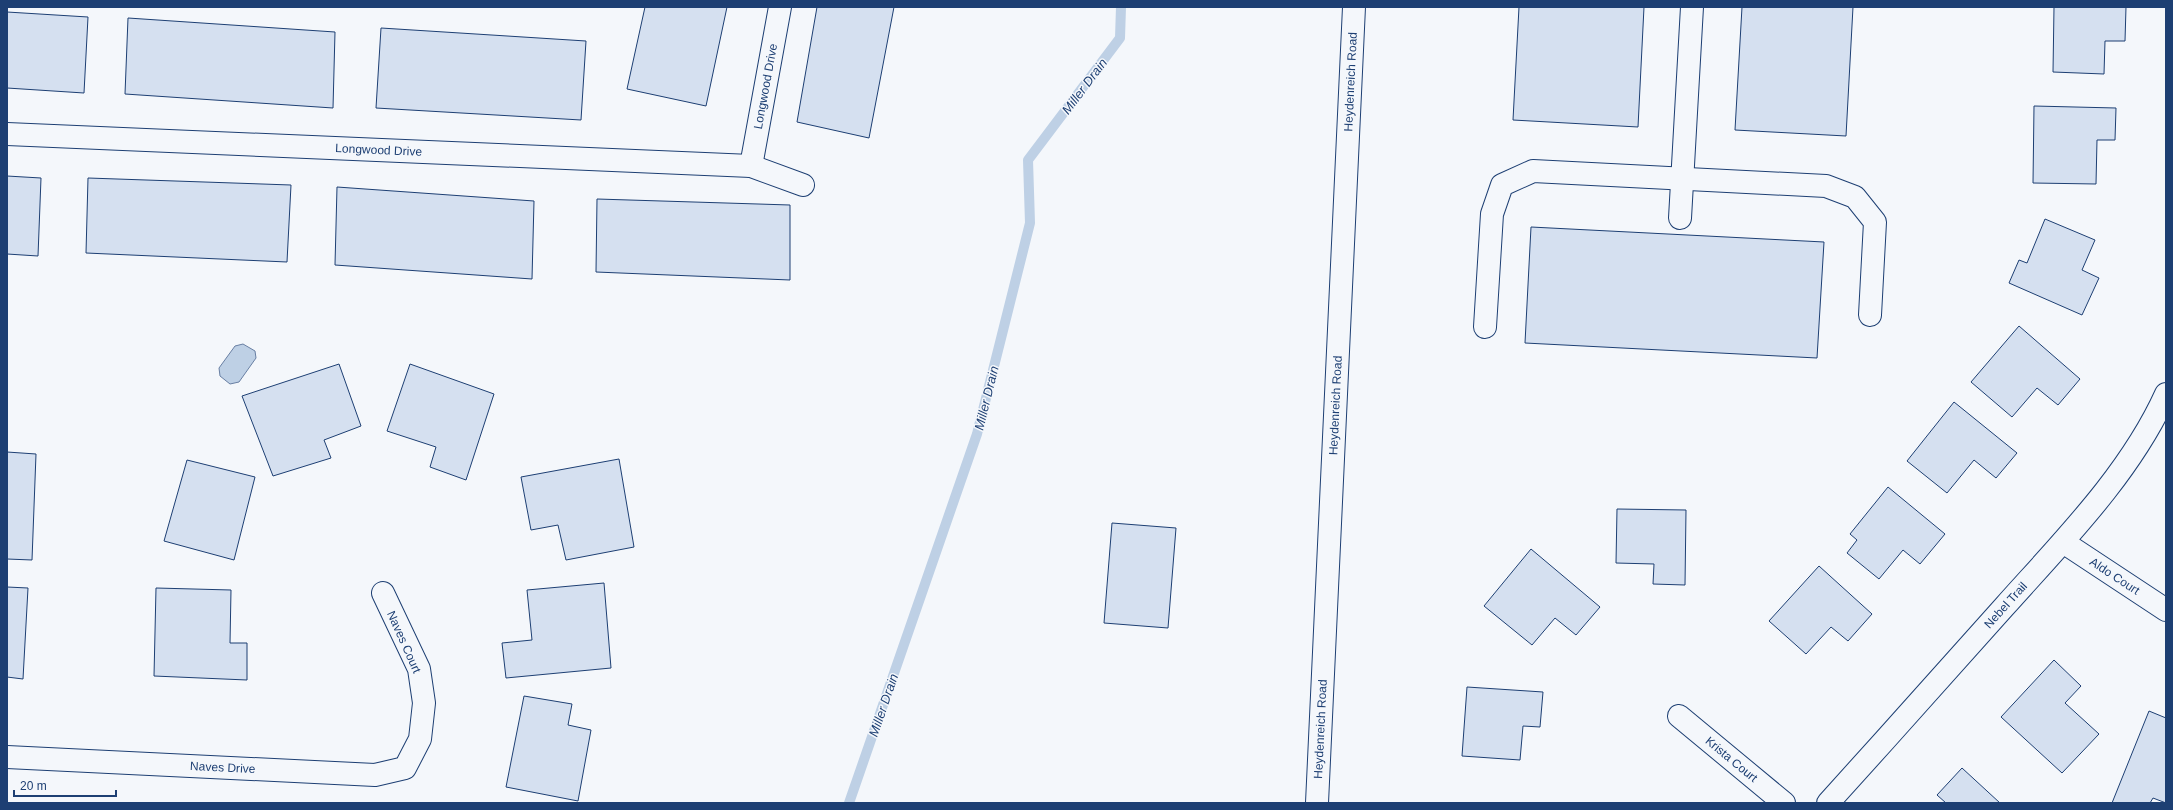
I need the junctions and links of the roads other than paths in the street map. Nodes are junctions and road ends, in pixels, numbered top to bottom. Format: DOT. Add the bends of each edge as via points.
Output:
graph roads {
  1 [pos="780,7"];
  2 [pos="1354,7"];
  3 [pos="1692,7"];
  4 [pos="7,134"];
  5 [pos="750,166"];
  6 [pos="1683,179"];
  7 [pos="803,185"];
  8 [pos="1680,218"];
  9 [pos="1870,315"];
  10 [pos="1485,327"];
  11 [pos="2166,394"];
  12 [pos="2063,542"];
  13 [pos="383,593"];
  14 [pos="2166,610"];
  15 [pos="1679,716"];
  16 [pos="420,739"];
  17 [pos="7,758"];
  18 [pos="1316,803"];
  19 [pos="1784,803"];
  20 [pos="1828,803"];
  1 -- 5 [label="street, Longwood Drive"];
  2 -- 18 [label="street, Heydenreich Road"];
  3 -- 6 [label="street"];
  4 -- 5 [label="street, Longwood Drive"];
  5 -- 7 [label="street, Longwood Drive"];
  6 -- 8 [label="street"];
  6 -- 9 [label="street" via="1826,186 1855,197 1875,222"];
  6 -- 10 [label="street" via="1534,170 1502,185 1492,214"];
  11 -- 12 [label="street, Nebel Trail" via="2144,435 2112,482"];
  12 -- 14 [label="street, Aldo Court"];
  12 -- 20 [label="street, Nebel Trail"];
  13 -- 16 [label="street, Naves Court" via="419,669 424,703"];
  15 -- 19 [label="street, Krista Court"];
  16 -- 17 [label="street, Naves Drive" via="405,768 375,775"];
}
